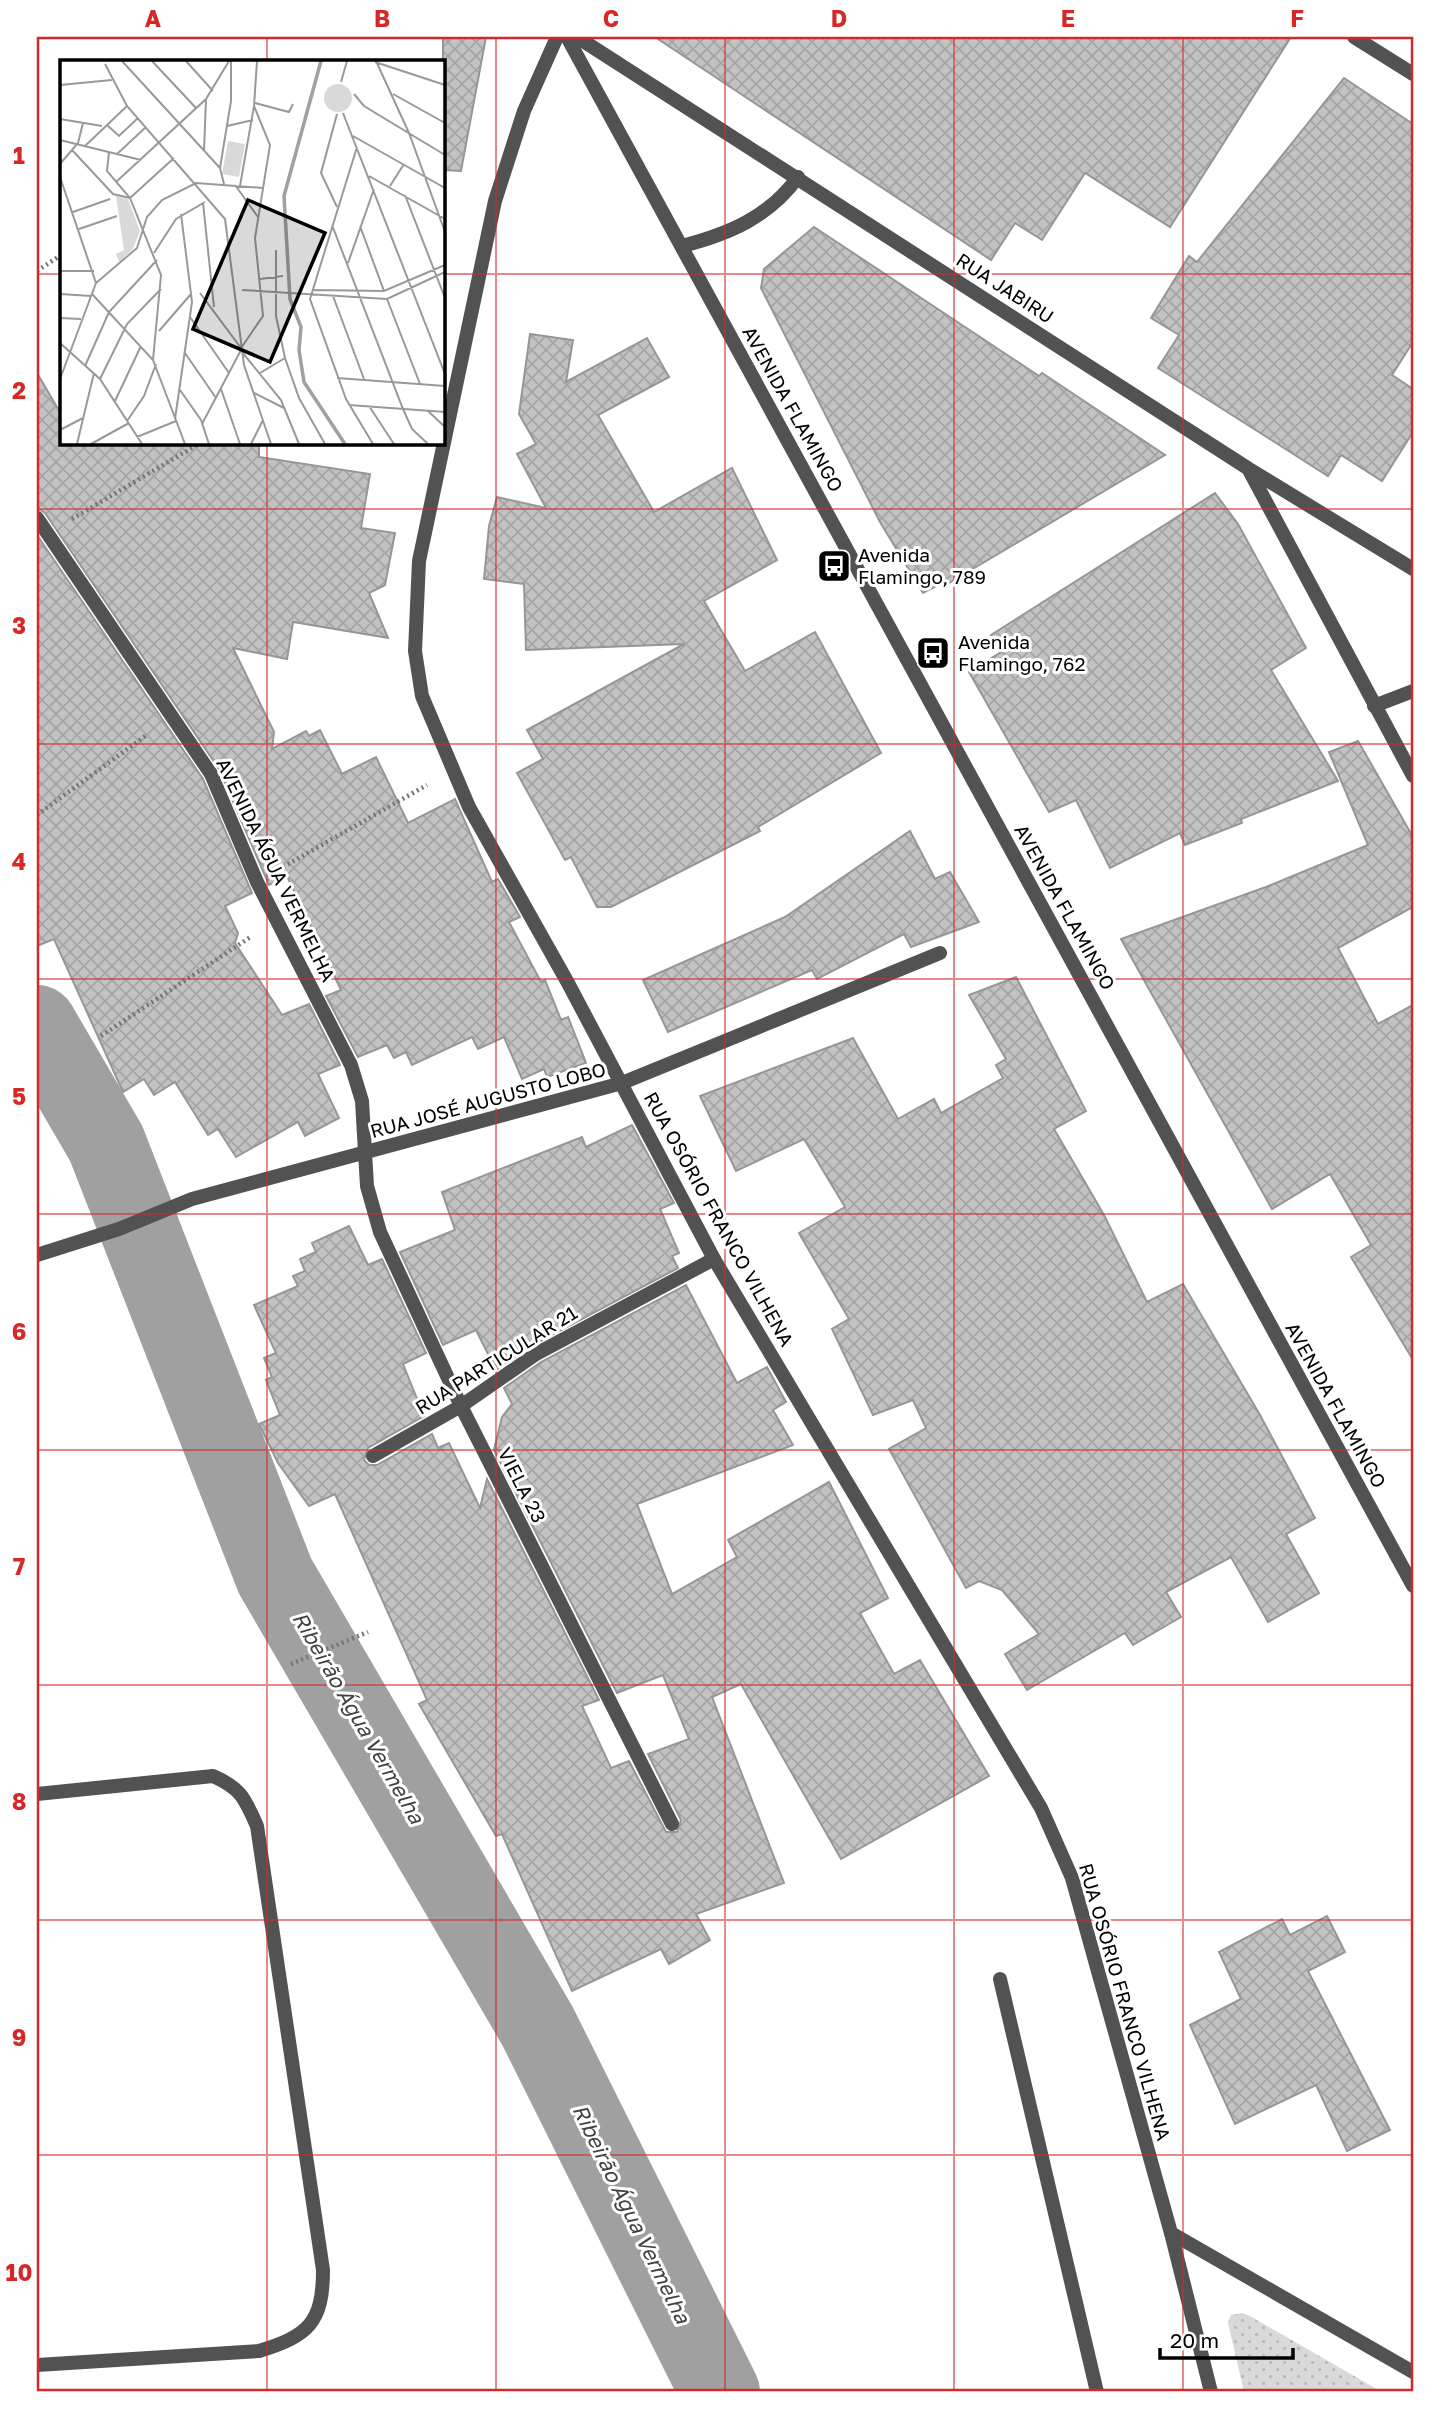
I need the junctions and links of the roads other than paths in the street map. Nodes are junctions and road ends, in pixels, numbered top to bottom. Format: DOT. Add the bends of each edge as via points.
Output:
graph roads {
  1 [pos="557,37"];
  2 [pos="566,37"];
  3 [pos="577,37"];
  4 [pos="1354,37"];
  5 [pos="1413,74"];
  6 [pos="797,177"];
  7 [pos="682,246"];
  8 [pos="444,443"];
  9 [pos="444,444"];
  10 [pos="1249,469"];
  11 [pos="37,518"];
  12 [pos="1413,569"];
  13 [pos="1413,691"];
  14 [pos="1374,706"];
  15 [pos="1413,776"];
  16 [pos="940,953"];
  17 [pos="622,1083"];
  18 [pos="366,1153"];
  19 [pos="37,1255"];
  20 [pos="714,1259"];
  21 [pos="461,1406"];
  22 [pos="373,1455"];
  23 [pos="1413,1586"];
  24 [pos="37,1794"];
  25 [pos="672,1824"];
  26 [pos="1000,1979"];
  27 [pos="1171,2233"];
  28 [pos="37,2365"];
  29 [pos="1413,2372"];
  30 [pos="1097,2392"];
  31 [pos="1211,2392"];
  1 -- 8 [label="street, RUA OSÓRIO FRANCO VILHENA" via="524,111 495,201"];
  2 -- 7 [label="street, AVENIDA FLAMINGO"];
  3 -- 6 [label="street, RUA JABIRU"];
  4 -- 5 [label="street"];
  6 -- 7 [label="street" via="786,193 755,219 723,236"];
  6 -- 10 [label="street, RUA JABIRU"];
  7 -- 23 [label="street, AVENIDA FLAMINGO"];
  9 -- 17 [label="street, RUA OSÓRIO FRANCO VILHENA" via="419,561 415,651 422,696 469,807"];
  10 -- 12 [label="street, RUA JABIRU"];
  10 -- 14 [label="street"];
  11 -- 18 [label="street, AVENIDA ÁGUA VERMELHA" via="211,774 257,882 351,1065 362,1101"];
  13 -- 14 [label="street"];
  14 -- 15 [label="street"];
  16 -- 17 [label="street, RUA JOSÉ AUGUSTO LOBO"];
  17 -- 18 [label="street, RUA JOSÉ AUGUSTO LOBO"];
  17 -- 20 [label="street, RUA OSÓRIO FRANCO VILHENA"];
  18 -- 19 [label="street, RUA JOSÉ AUGUSTO LOBO" via="192,1199"];
  18 -- 21 [label="street, VIELA 23" via="367,1186 380,1232"];
  20 -- 21 [label="street, RUA PARTICULAR 21" via="536,1353"];
  20 -- 27 [label="street, RUA OSÓRIO FRANCO VILHENA" via="1041,1808 1072,1878"];
  21 -- 22 [label="street, RUA PARTICULAR 21"];
  21 -- 25 [label="street, VIELA 23"];
  24 -- 28 [label="street" via="213,1776 233,1784 246,1801 257,1826 323,2270 318,2316 295,2340 259,2351"];
  26 -- 30 [label="street"];
  27 -- 29 [label="street"];
  27 -- 31 [label="street, RUA OSÓRIO FRANCO VILHENA"];
}
